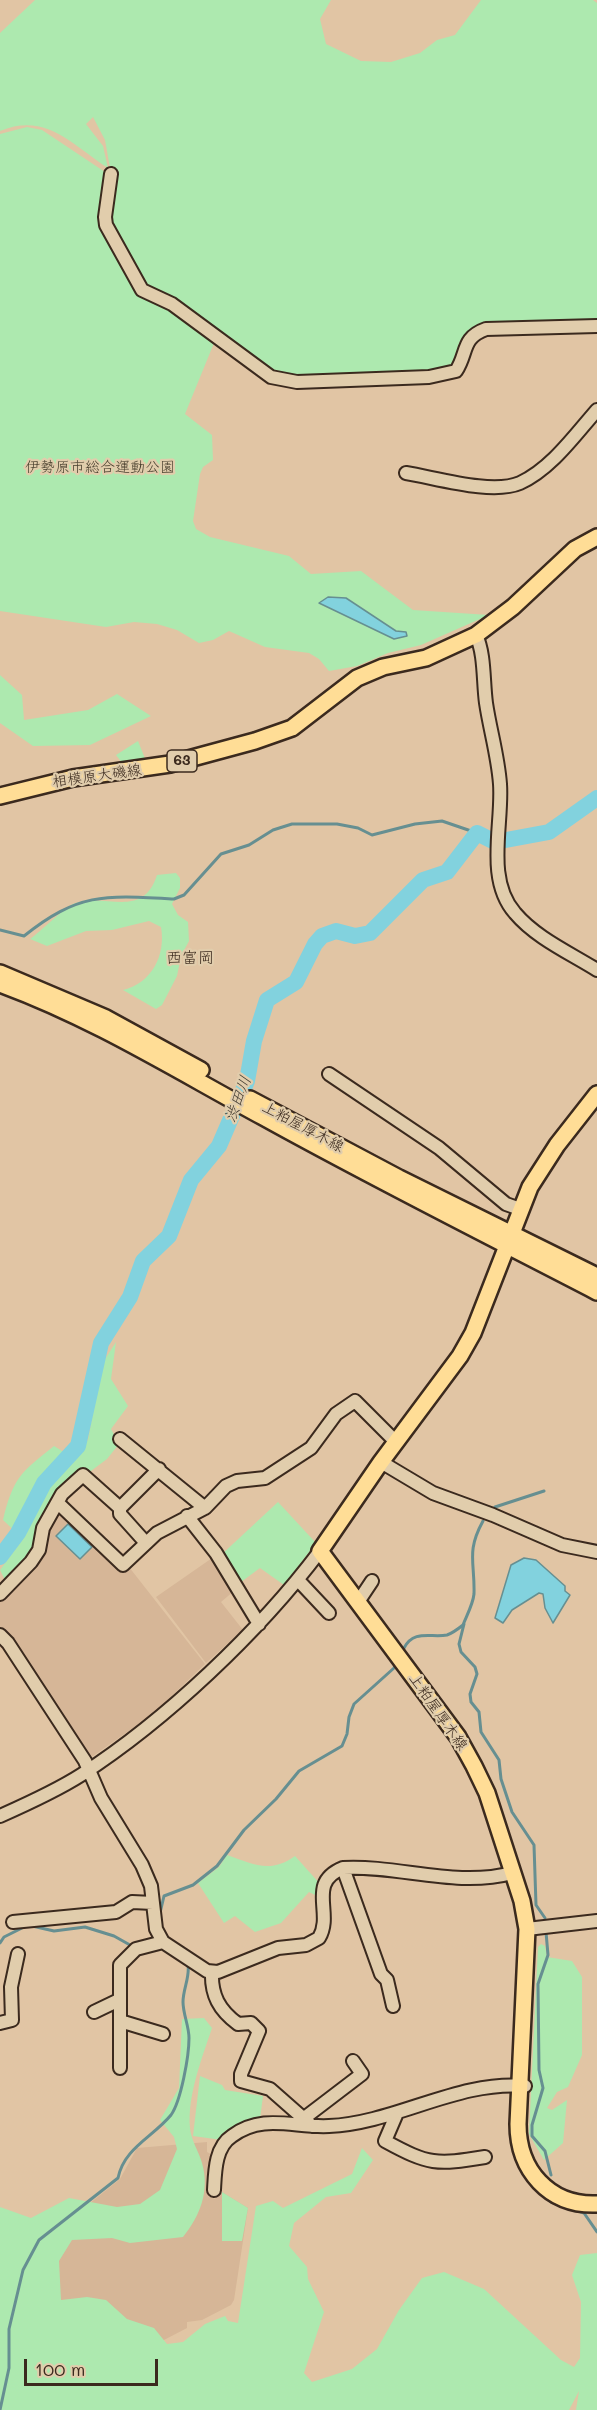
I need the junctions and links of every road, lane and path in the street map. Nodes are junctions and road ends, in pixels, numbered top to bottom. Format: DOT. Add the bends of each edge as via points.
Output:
graph roads {
  1 [pos="111,174"];
  2 [pos="597,326"];
  3 [pos="597,410"];
  4 [pos="406,473"];
  5 [pos="597,537"];
  6 [pos="476,635"];
  7 [pos="0,796"];
  8 [pos="597,970"];
  9 [pos="0,973"];
  10 [pos="0,984"];
  11 [pos="329,1074"];
  12 [pos="225,1090"];
  13 [pos="597,1094"];
  14 [pos="520,1209"];
  15 [pos="509,1239"];
  16 [pos="597,1276"];
  17 [pos="597,1292"];
  18 [pos="120,1439"];
  19 [pos="396,1442"];
  20 [pos="381,1462"];
  21 [pos="159,1469"];
  22 [pos="58,1503"];
  23 [pos="120,1508"];
  24 [pos="205,1508"];
  25 [pos="187,1516"];
  26 [pos="146,1543"];
  27 [pos="320,1551"];
  28 [pos="597,1552"];
  29 [pos="298,1580"];
  30 [pos="372,1581"];
  31 [pos="0,1594"];
  32 [pos="358,1602"];
  33 [pos="329,1614"];
  34 [pos="259,1624"];
  35 [pos="0,1635"];
  36 [pos="88,1769"];
  37 [pos="0,1816"];
  38 [pos="343,1868"];
  39 [pos="512,1873"];
  40 [pos="153,1903"];
  41 [pos="597,1921"];
  42 [pos="13,1923"];
  43 [pos="527,1929"];
  44 [pos="163,1942"];
  45 [pos="18,1954"];
  46 [pos="212,1972"];
  47 [pos="5,1986"];
  48 [pos="119,2000"];
  49 [pos="393,2006"];
  50 [pos="94,2012"];
  51 [pos="120,2021"];
  52 [pos="0,2023"];
  53 [pos="163,2034"];
  54 [pos="353,2061"];
  55 [pos="120,2068"];
  56 [pos="522,2086"];
  57 [pos="397,2113"];
  58 [pos="308,2122"];
  59 [pos="485,2157"];
  60 [pos="214,2190"];
  61 [pos="597,2204"];
  1 -- 2 [label="street" via="106,225 142,290 172,304 271,377 297,382 429,377 456,371 466,343 486,329"];
  3 -- 4 [label="street" via="560,451 521,483 500,487"];
  5 -- 6 [label="main road, 相模原大磯線 / 63" via="575,549 513,607"];
  6 -- 7 [label="main road, 相模原大磯線 / 63" via="426,658 364,674 292,728 275,735 170,764 73,778"];
  6 -- 8 [label="street" via="500,783 498,854 502,887 514,912 530,927"];
  9 -- 12 [label="main road, 上粕屋厚木線" via="106,1018 162,1047"];
  10 -- 12 [label="main road, 上粕屋厚木線" via="101,1028"];
  11 -- 14 [label="street" via="439,1148 506,1204"];
  12 -- 15 [label="main road, 上粕屋厚木線"];
  13 -- 14 [label="main road" via="541,1167"];
  14 -- 15 [label="main road"];
  15 -- 16 [label="main road, 上粕屋厚木線"];
  15 -- 17 [label="main road, 上粕屋厚木線"];
  15 -- 19 [label="main road" via="473,1333"];
  18 -- 21 [label="street"];
  19 -- 20 [label="main road"];
  19 -- 24 [label="street" via="355,1401 336,1414 312,1448 266,1478 226,1486"];
  20 -- 27 [label="main road"];
  20 -- 28 [label="street" via="433,1493 562,1545"];
  21 -- 23 [label="street"];
  21 -- 24 [label="street"];
  22 -- 23 [label="street" via="62,1494 83,1475"];
  22 -- 26 [label="street" via="123,1564"];
  22 -- 31 [label="street" via="43,1528 39,1550"];
  23 -- 26 [label="street" via="120,1514"];
  24 -- 25 [label="street"];
  25 -- 26 [label="street"];
  25 -- 34 [label="street" via="216,1554"];
  27 -- 29 [label="street"];
  27 -- 32 [label="main road, 上粕屋厚木線"];
  29 -- 33 [label="street"];
  29 -- 34 [label="street"];
  30 -- 32 [label="street"];
  32 -- 39 [label="main road, 上粕屋厚木線" via="464,1747 487,1793"];
  34 -- 36 [label="street" via="154,1720"];
  35 -- 36 [label="street"];
  36 -- 37 [label="street" via="52,1792"];
  36 -- 40 [label="street" via="104,1805 142,1865"];
  38 -- 39 [label="street" via="459,1878 496,1878"];
  38 -- 46 [label="street" via="329,1877 323,1887 324,1923 319,1938"];
  38 -- 49 [label="street" via="387,1980"];
  39 -- 43 [label="main road, 上粕屋厚木線"];
  40 -- 42 [label="street" via="132,1902 116,1912"];
  40 -- 44 [label="street" via="156,1929"];
  41 -- 43 [label="street"];
  43 -- 56 [label="main road, 上粕屋厚木線"];
  44 -- 46 [label="street"];
  44 -- 48 [label="street" via="136,1949 123,1960"];
  45 -- 47 [label="street"];
  46 -- 58 [label="street" via="211,1989 217,2004 238,2024 254,2025 259,2031 241,2081 270,2089"];
  47 -- 52 [label="street" via="12,2020"];
  48 -- 50 [label="street"];
  48 -- 51 [label="street"];
  51 -- 53 [label="street"];
  51 -- 55 [label="street"];
  54 -- 58 [label="street" via="364,2077"];
  56 -- 57 [label="street" via="492,2086"];
  56 -- 61 [label="main road, 上粕屋厚木線" via="518,2138 530,2171 539,2183 561,2198"];
  57 -- 58 [label="street" via="330,2126"];
  57 -- 59 [label="street" via="385,2141 418,2159 444,2163"];
  58 -- 60 [label="street" via="265,2122 231,2136 219,2156"];
}
